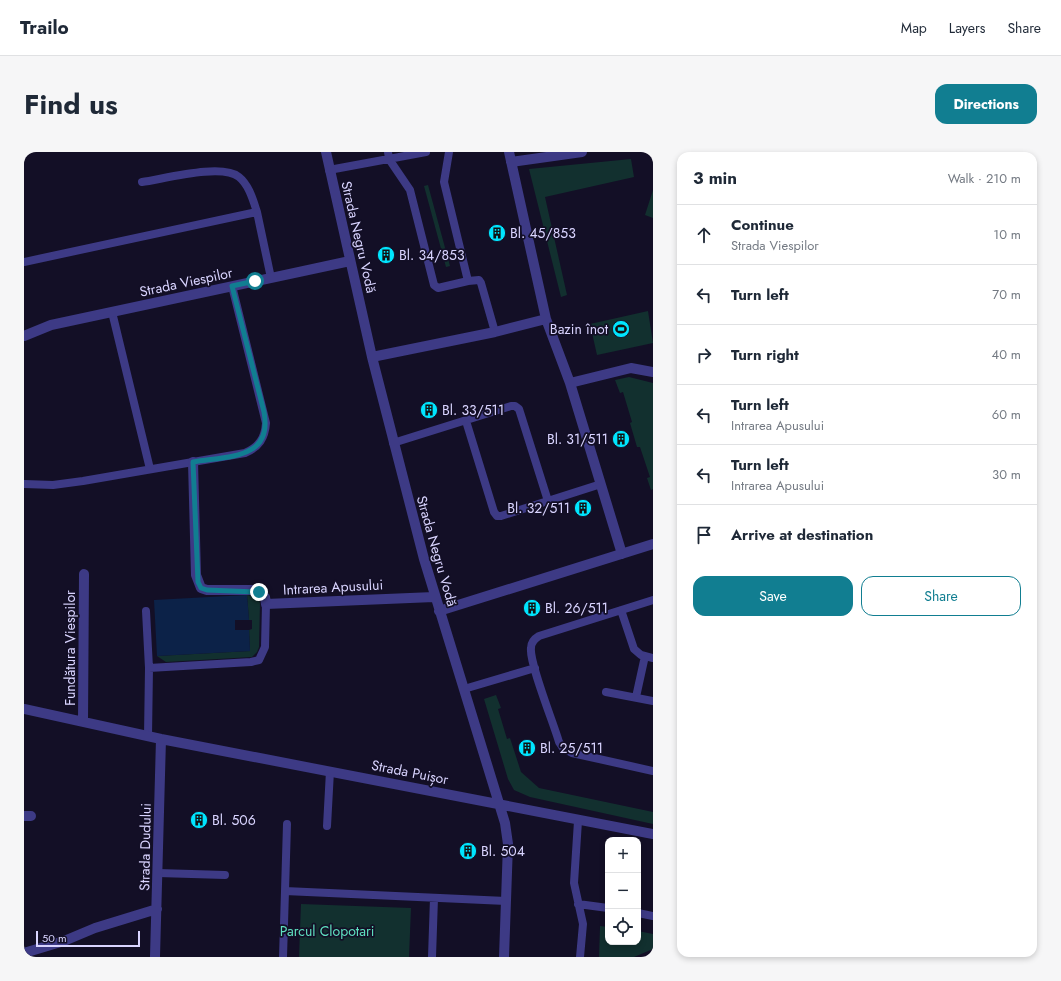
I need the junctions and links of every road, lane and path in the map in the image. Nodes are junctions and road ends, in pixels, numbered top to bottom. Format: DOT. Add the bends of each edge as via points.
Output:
graph roads {
  1 [pos="326,152"];
  2 [pos="426,152"];
  3 [pos="449,152"];
  4 [pos="509,152"];
  5 [pos="582,152"];
  6 [pos="559,153"];
  7 [pos="388,155"];
  8 [pos="511,162"];
  9 [pos="329,170"];
  10 [pos="142,182"];
  11 [pos="257,212"];
  12 [pos="350,261"];
  13 [pos="24,262"];
  14 [pos="271,278"];
  15 [pos="468,281"];
  16 [pos="232,286"];
  17 [pos="112,312"];
  18 [pos="546,320"];
  19 [pos="52,325"];
  20 [pos="495,332"];
  21 [pos="24,336"];
  22 [pos="24,343"];
  23 [pos="372,357"];
  24 [pos="653,372"];
  25 [pos="570,383"];
  26 [pos="466,421"];
  27 [pos="393,443"];
  28 [pos="193,462"];
  29 [pos="150,469"];
  30 [pos="24,484"];
  31 [pos="601,484"];
  32 [pos="548,501"];
  33 [pos="653,544"];
  34 [pos="622,554"];
  35 [pos="84,574"];
  36 [pos="434,596"];
  37 [pos="653,600"];
  38 [pos="266,604"];
  39 [pos="621,610"];
  40 [pos="146,611"];
  41 [pos="439,611"];
  42 [pos="649,657"];
  43 [pos="149,668"];
  44 [pos="535,668"];
  45 [pos="464,689"];
  46 [pos="606,692"];
  47 [pos="636,698"];
  48 [pos="653,701"];
  49 [pos="24,709"];
  50 [pos="83,722"];
  51 [pos="148,736"];
  52 [pos="161,738"];
  53 [pos="330,771"];
  54 [pos="653,771"];
  55 [pos="499,803"];
  56 [pos="578,821"];
  57 [pos="287,824"];
  58 [pos="328,826"];
  59 [pos="653,834"];
  60 [pos="158,873"];
  61 [pos="225,874"];
  62 [pos="285,891"];
  63 [pos="434,898"];
  64 [pos="506,900"];
  65 [pos="578,904"];
  66 [pos="605,908"];
  67 [pos="157,909"];
  68 [pos="641,914"];
  69 [pos="653,916"];
  70 [pos="24,952"];
  71 [pos="156,957"];
  72 [pos="283,957"];
  73 [pos="432,957"];
  74 [pos="504,957"];
  75 [pos="580,957"];
  1 -- 9 [label="street, Strada Negru Vodă"];
  2 -- 7 [label="lane"];
  3 -- 15 [label="lane" via="444,182"];
  4 -- 8 [label="street"];
  5 -- 6 [label="street"];
  6 -- 8 [label="street"];
  7 -- 9 [label="lane"];
  7 -- 15 [label="lane" via="410,190 434,285 438,288"];
  8 -- 18 [label="street"];
  9 -- 12 [label="street, Strada Negru Vodă"];
  10 -- 11 [label="lane" via="210,171 233,173 246,185"];
  11 -- 13 [label="lane"];
  11 -- 14 [label="lane"];
  12 -- 14 [label="street, Strada Viespilor"];
  12 -- 23 [label="street, Strada Negru Vodă"];
  14 -- 16 [label="street, Strada Viespilor"];
  15 -- 20 [label="lane" via="479,280 481,283"];
  16 -- 17 [label="street, Strada Viespilor"];
  16 -- 28 [label="lane" via="264,412 265,433 259,444 245,453"];
  17 -- 19 [label="street, Strada Viespilor"];
  17 -- 29 [label="lane"];
  18 -- 20 [label="street"];
  18 -- 25 [label="street"];
  19 -- 21 [label="street, Strada Viespilor"];
  19 -- 22 [label="street, Strada Viespilor"];
  20 -- 23 [label="street"];
  23 -- 27 [label="street, Strada Negru Vodă"];
  24 -- 25 [label="street" via="631,368"];
  25 -- 31 [label="street"];
  26 -- 27 [label="lane"];
  26 -- 32 [label="lane" via="515,406 519,410"];
  26 -- 32 [label="lane" via="497,516"];
  27 -- 36 [label="street, Strada Negru Vodă"];
  28 -- 29 [label="lane"];
  28 -- 38 [label="street, Intrarea Apusului" via="198,582 201,588 255,590 265,597"];
  29 -- 30 [label="lane" via="61,484"];
  31 -- 32 [label="lane"];
  31 -- 34 [label="street"];
  33 -- 34 [label="street"];
  34 -- 41 [label="street"];
  35 -- 50 [label="street, Fundătura Viespilor"];
  36 -- 38 [label="street, Intrarea Apusului"];
  36 -- 41 [label="street, Strada Negru Vodă"];
  37 -- 39 [label="lane"];
  38 -- 43 [label="lane" via="265,647 259,660"];
  39 -- 42 [label="lane" via="634,649 637,653"];
  39 -- 44 [label="lane" via="536,638 530,649"];
  40 -- 43 [label="lane"];
  41 -- 45 [label="street, Strada Negru Vodă"];
  42 -- 47 [label="lane"];
  43 -- 51 [label="lane"];
  44 -- 45 [label="lane"];
  44 -- 54 [label="lane" via="563,748 572,753"];
  45 -- 55 [label="street, Strada Negru Vodă"];
  46 -- 47 [label="lane"];
  47 -- 48 [label="lane"];
  49 -- 50 [label="street"];
  50 -- 51 [label="street"];
  51 -- 52 [label="street"];
  52 -- 53 [label="street, Strada Puișor"];
  52 -- 60 [label="street, Strada Dudului"];
  53 -- 55 [label="street, Strada Puișor"];
  53 -- 58 [label="lane"];
  55 -- 56 [label="street, Strada Puișor"];
  55 -- 64 [label="street, Strada Negru Vodă" via="508,838"];
  56 -- 59 [label="street, Strada Puișor"];
  56 -- 65 [label="lane" via="574,883"];
  57 -- 62 [label="lane"];
  60 -- 61 [label="lane"];
  60 -- 67 [label="street, Strada Dudului"];
  62 -- 63 [label="lane"];
  62 -- 72 [label="lane"];
  63 -- 64 [label="lane"];
  63 -- 73 [label="lane"];
  64 -- 74 [label="street, Strada Negru Vodă"];
  65 -- 66 [label="lane"];
  65 -- 75 [label="lane" via="583,924"];
  67 -- 70 [label="street"];
  67 -- 71 [label="street, Strada Dudului"];
  68 -- 69 [label="lane"];
}
